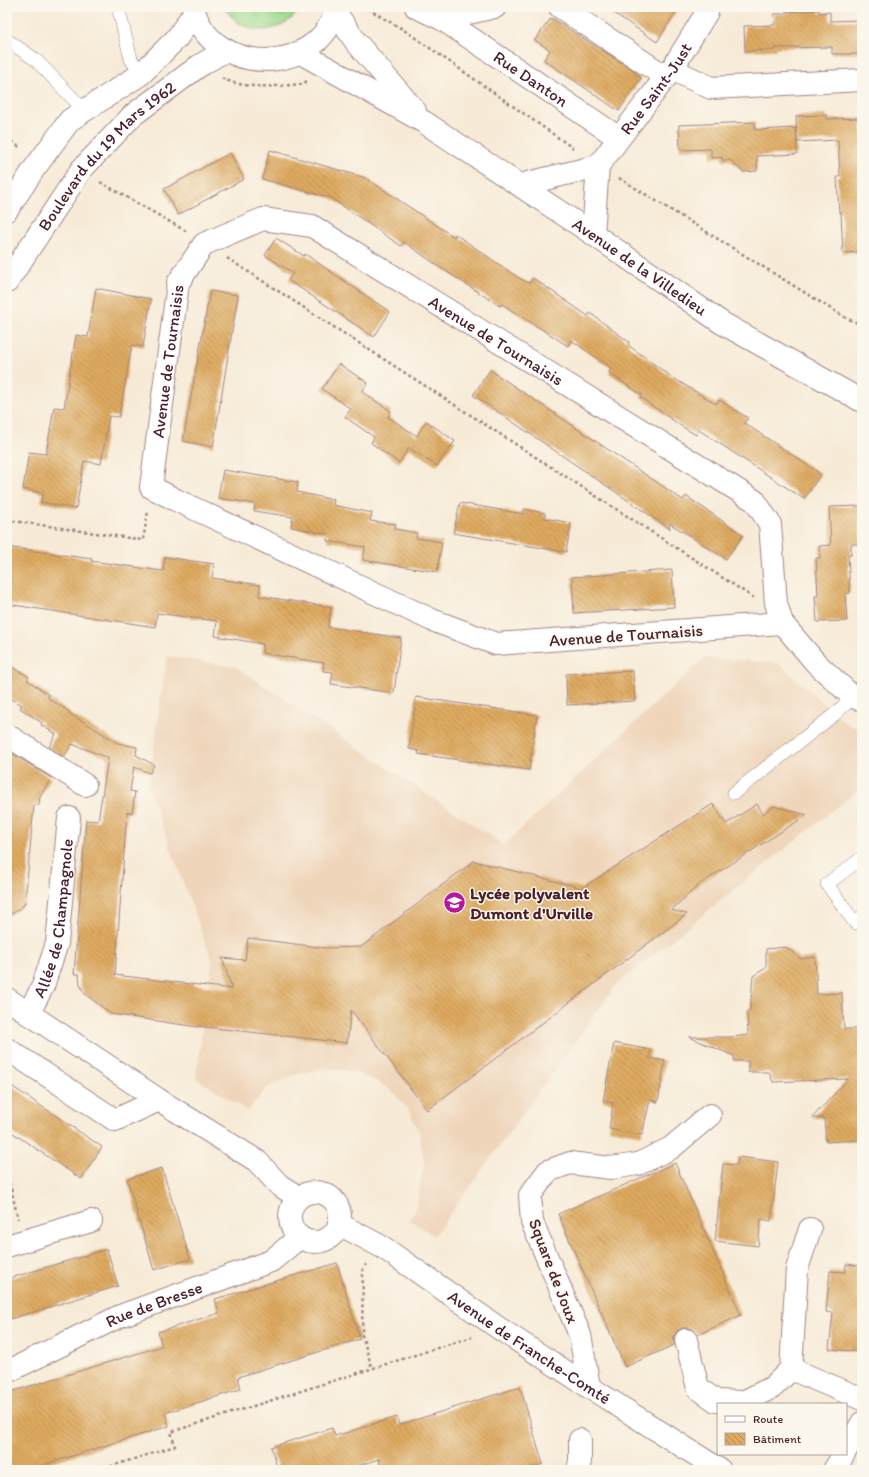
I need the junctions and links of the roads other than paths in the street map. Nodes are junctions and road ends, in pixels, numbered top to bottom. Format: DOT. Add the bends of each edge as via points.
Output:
graph roads {
  1 [pos="118,7"];
  2 [pos="416,7"];
  3 [pos="495,7"];
  4 [pos="560,7"];
  5 [pos="707,7"];
  6 [pos="194,10"];
  7 [pos="336,10"];
  8 [pos="442,19"];
  9 [pos="7,40"];
  10 [pos="226,50"];
  11 [pos="300,52"];
  12 [pos="669,73"];
  13 [pos="141,74"];
  14 [pos="862,80"];
  15 [pos="85,110"];
  16 [pos="424,122"];
  17 [pos="619,138"];
  18 [pos="598,166"];
  19 [pos="520,185"];
  20 [pos="7,210"];
  21 [pos="593,234"];
  22 [pos="7,282"];
  23 [pos="862,401"];
  24 [pos="775,624"];
  25 [pos="857,699"];
  26 [pos="7,735"];
  27 [pos="85,785"];
  28 [pos="734,793"];
  29 [pos="69,818"];
  30 [pos="862,858"];
  31 [pos="862,918"];
  32 [pos="7,999"];
  33 [pos="28,1014"];
  34 [pos="7,1049"];
  35 [pos="159,1100"];
  36 [pos="710,1115"];
  37 [pos="298,1197"];
  38 [pos="91,1221"];
  39 [pos="339,1224"];
  40 [pos="810,1229"];
  41 [pos="300,1237"];
  42 [pos="15,1243"];
  43 [pos="686,1340"];
  44 [pos="791,1369"];
  45 [pos="7,1372"];
  46 [pos="589,1387"];
  47 [pos="862,1399"];
  48 [pos="862,1423"];
  49 [pos="580,1440"];
  50 [pos="847,1448"];
  51 [pos="843,1455"];
  52 [pos="578,1470"];
  53 [pos="720,1470"];
  54 [pos="835,1470"];
  1 -- 13 [label="lane" via="131,59"];
  2 -- 8 [label="street, Rue Danton"];
  3 -- 8 [label="street"];
  4 -- 12 [label="street"];
  5 -- 12 [label="street, Rue Saint-Just" via="707,12"];
  6 -- 10 [label="street" via="202,28"];
  6 -- 13 [label="street, Boulevard du 19 Mars 1962" via="177,38"];
  7 -- 11 [label="street" via="327,29 315,42"];
  7 -- 16 [label="street, Avenue de la Villedieu" via="356,42"];
  8 -- 17 [label="street, Rue Danton"];
  9 -- 15 [label="lane" via="36,60"];
  10 -- 11 [label="street" via="243,58 262,61 281,59"];
  10 -- 22 [label="street, Boulevard du 19 Mars 1962" via="199,66 132,115 81,170"];
  11 -- 16 [label="street, Avenue de la Villedieu"];
  12 -- 14 [label="street" via="711,88"];
  12 -- 17 [label="street, Rue Saint-Just"];
  13 -- 15 [label="street, Boulevard du 19 Mars 1962"];
  15 -- 20 [label="street, Boulevard du 19 Mars 1962" via="70,120"];
  16 -- 19 [label="street, Avenue de la Villedieu"];
  17 -- 18 [label="street, Rue Saint-Just"];
  18 -- 19 [label="street"];
  18 -- 21 [label="street"];
  19 -- 21 [label="street, Avenue de la Villedieu"];
  21 -- 23 [label="street, Avenue de la Villedieu" via="722,322"];
  24 -- 24 [label="street, Avenue de Tournaisis" via="776,603 770,524 755,501 312,226 263,219 204,244 178,283 152,487 432,620 496,644"];
  24 -- 25 [label="street, Avenue de Tournaisis"];
  25 -- 28 [label="lane"];
  26 -- 27 [label="street"];
  29 -- 33 [label="street, Allée de Champagnole" via="57,943 43,986"];
  30 -- 31 [label="lane" via="827,884 855,923"];
  32 -- 33 [label="street"];
  33 -- 35 [label="street"];
  34 -- 35 [label="street" via="115,1120"];
  35 -- 37 [label="street" via="257,1161 279,1185"];
  36 -- 46 [label="street, Square de Joux" via="670,1148 638,1164 611,1168 570,1163 548,1171 530,1195 532,1222 580,1335"];
  37 -- 39 [label="street" via="312,1191 329,1196 338,1207"];
  37 -- 41 [label="street" via="289,1216 291,1225"];
  38 -- 42 [label="street"];
  39 -- 41 [label="street" via="331,1236 323,1240 308,1241"];
  39 -- 46 [label="street, Avenue de Franche-Comté" via="384,1248"];
  40 -- 44 [label="street" via="797,1269"];
  41 -- 45 [label="street, Rue de Bresse" via="271,1261 120,1316"];
  43 -- 44 [label="street" via="698,1388 716,1401 743,1402 773,1387"];
  44 -- 47 [label="street"];
  46 -- 53 [label="street, Avenue de Franche-Comté"];
  48 -- 50 [label="street"];
  49 -- 52 [label="street"];
  51 -- 54 [label="street"];
}
